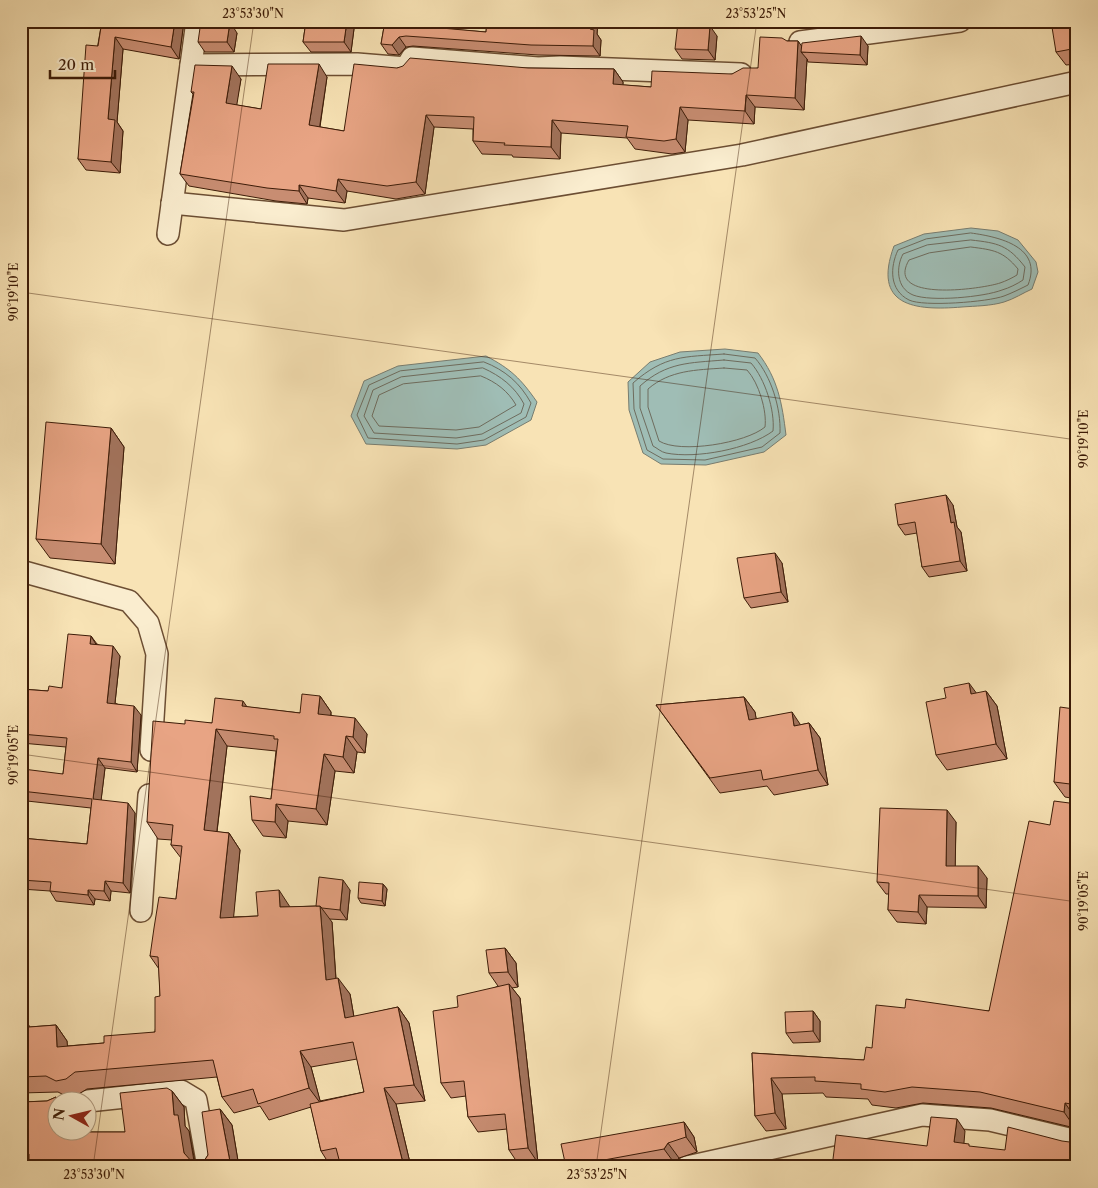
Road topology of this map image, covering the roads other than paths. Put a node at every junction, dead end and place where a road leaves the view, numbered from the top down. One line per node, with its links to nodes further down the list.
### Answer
1 (197, 21): 4 (street)
2 (960, 21): 3 (street)
3 (800, 42)
4 (191, 65): 5 (street); 7 (street)
5 (742, 74)
6 (1077, 82): 7 (street)
7 (172, 204): 8 (street)
8 (168, 234)
9 (21, 571): 10 (street)
10 (142, 911)
11 (98, 1100): 13 (street)
12 (1077, 1141): 14 (street)
13 (208, 1167)
14 (687, 1167)

